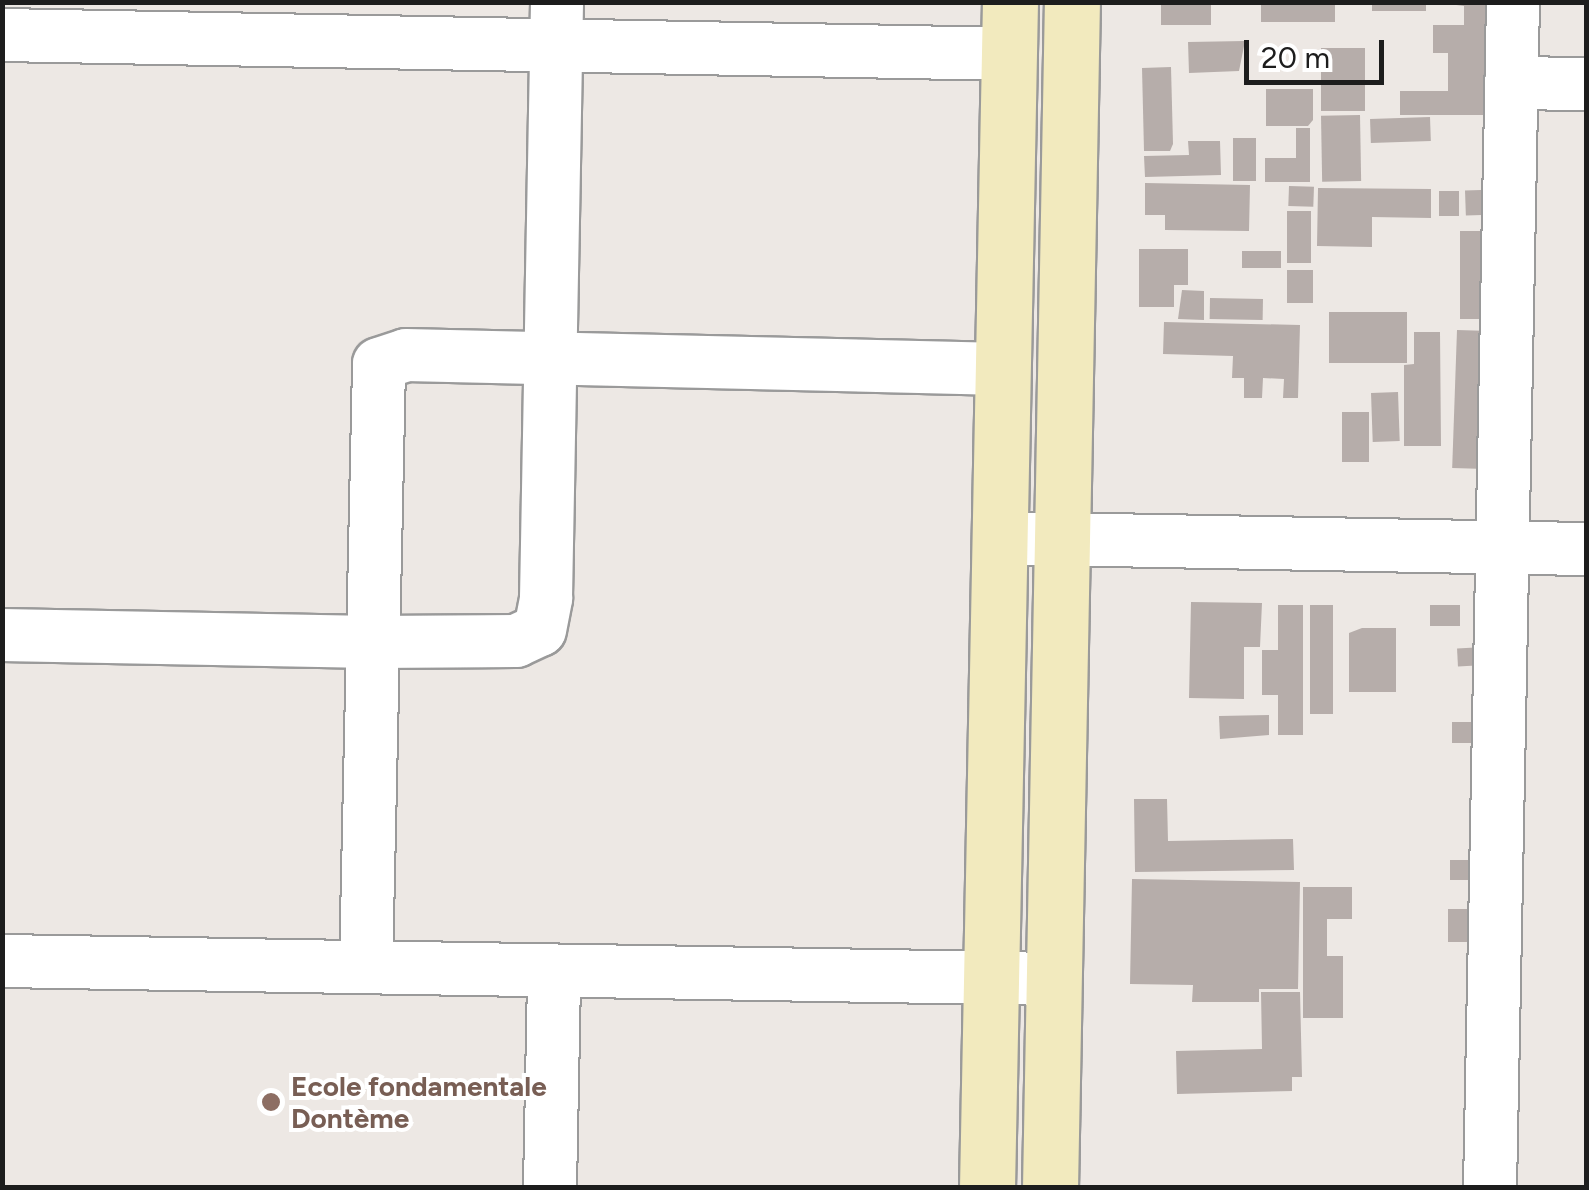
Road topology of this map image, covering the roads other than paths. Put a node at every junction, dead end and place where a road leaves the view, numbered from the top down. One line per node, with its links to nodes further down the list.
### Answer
1 (1072, 2): 11 (street)
2 (1512, 2): 6 (street)
3 (557, 24): 4 (street); 5 (street); 8 (street)
4 (1009, 28): 9 (street)
5 (2, 35)
6 (1511, 83): 7 (street); 12 (street)
7 (1586, 84)
8 (551, 361): 9 (street); 15 (street); 15 (street)
9 (1002, 369): 10 (street)
10 (1000, 538): 11 (street); 19 (street)
11 (1062, 538): 12 (street); 20 (street)
12 (1502, 547): 13 (street); 24 (street)
13 (1586, 548)
14 (2, 635): 15 (street)
15 (372, 642): 17 (street)
16 (2, 961): 17 (street)
17 (366, 967): 18 (street)
18 (554, 971): 19 (street); 21 (street)
19 (991, 978): 20 (street); 22 (street)
20 (1054, 978): 23 (street)
21 (550, 1188)
22 (987, 1188)
23 (1050, 1188)
24 (1490, 1188)

